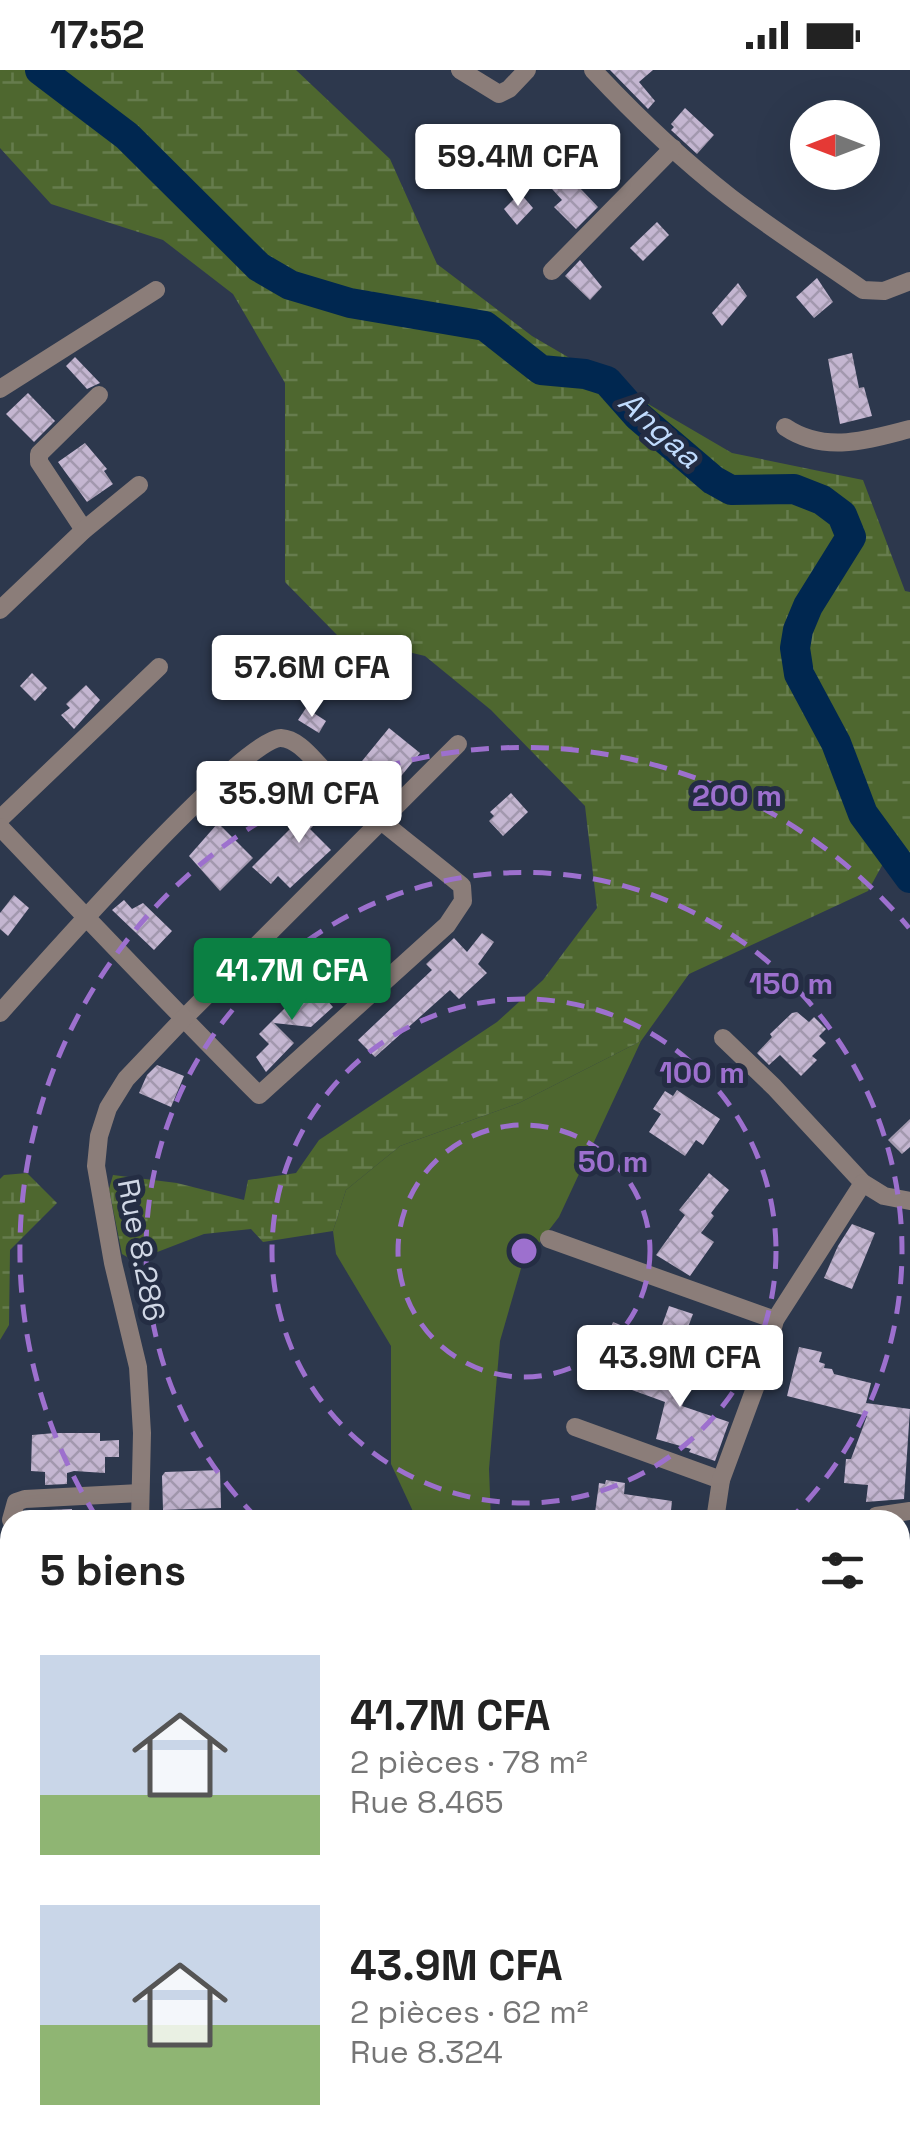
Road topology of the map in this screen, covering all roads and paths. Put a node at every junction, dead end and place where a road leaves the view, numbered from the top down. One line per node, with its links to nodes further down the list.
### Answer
1 (460, 70): 2 (street)
2 (527, 70)
3 (594, 70): 4 (street)
4 (673, 148): 5 (street); 6 (street)
5 (552, 271)
6 (910, 281)
7 (156, 290): 8 (street)
8 (0, 388)
9 (99, 395): 13 (street)
10 (786, 427): 11 (street)
11 (910, 429)
12 (139, 485): 13 (street)
13 (84, 530): 14 (street)
14 (0, 610)
15 (160, 667): 17 (street)
16 (458, 744): 18 (street, Rue 8.286)
17 (0, 818)
18 (384, 820): 20 (street); 22 (street, Rue 8.286); 22 (street)
19 (0, 828): 20 (street)
20 (86, 916): 21 (street); 22 (street)
21 (0, 1013)
22 (183, 1019): 30 (street, Rue 8.286)
23 (723, 1038): 24 (street)
24 (862, 1184): 25 (street); 27 (street)
25 (910, 1201)
26 (550, 1240): 27 (street)
27 (775, 1320): 29 (street)
28 (575, 1427): 29 (street)
29 (720, 1480): 33 (street)
30 (140, 1493): 31 (street); 32 (street, Rue 8.286)
31 (14, 1510)
32 (140, 1510)
33 (716, 1510)

